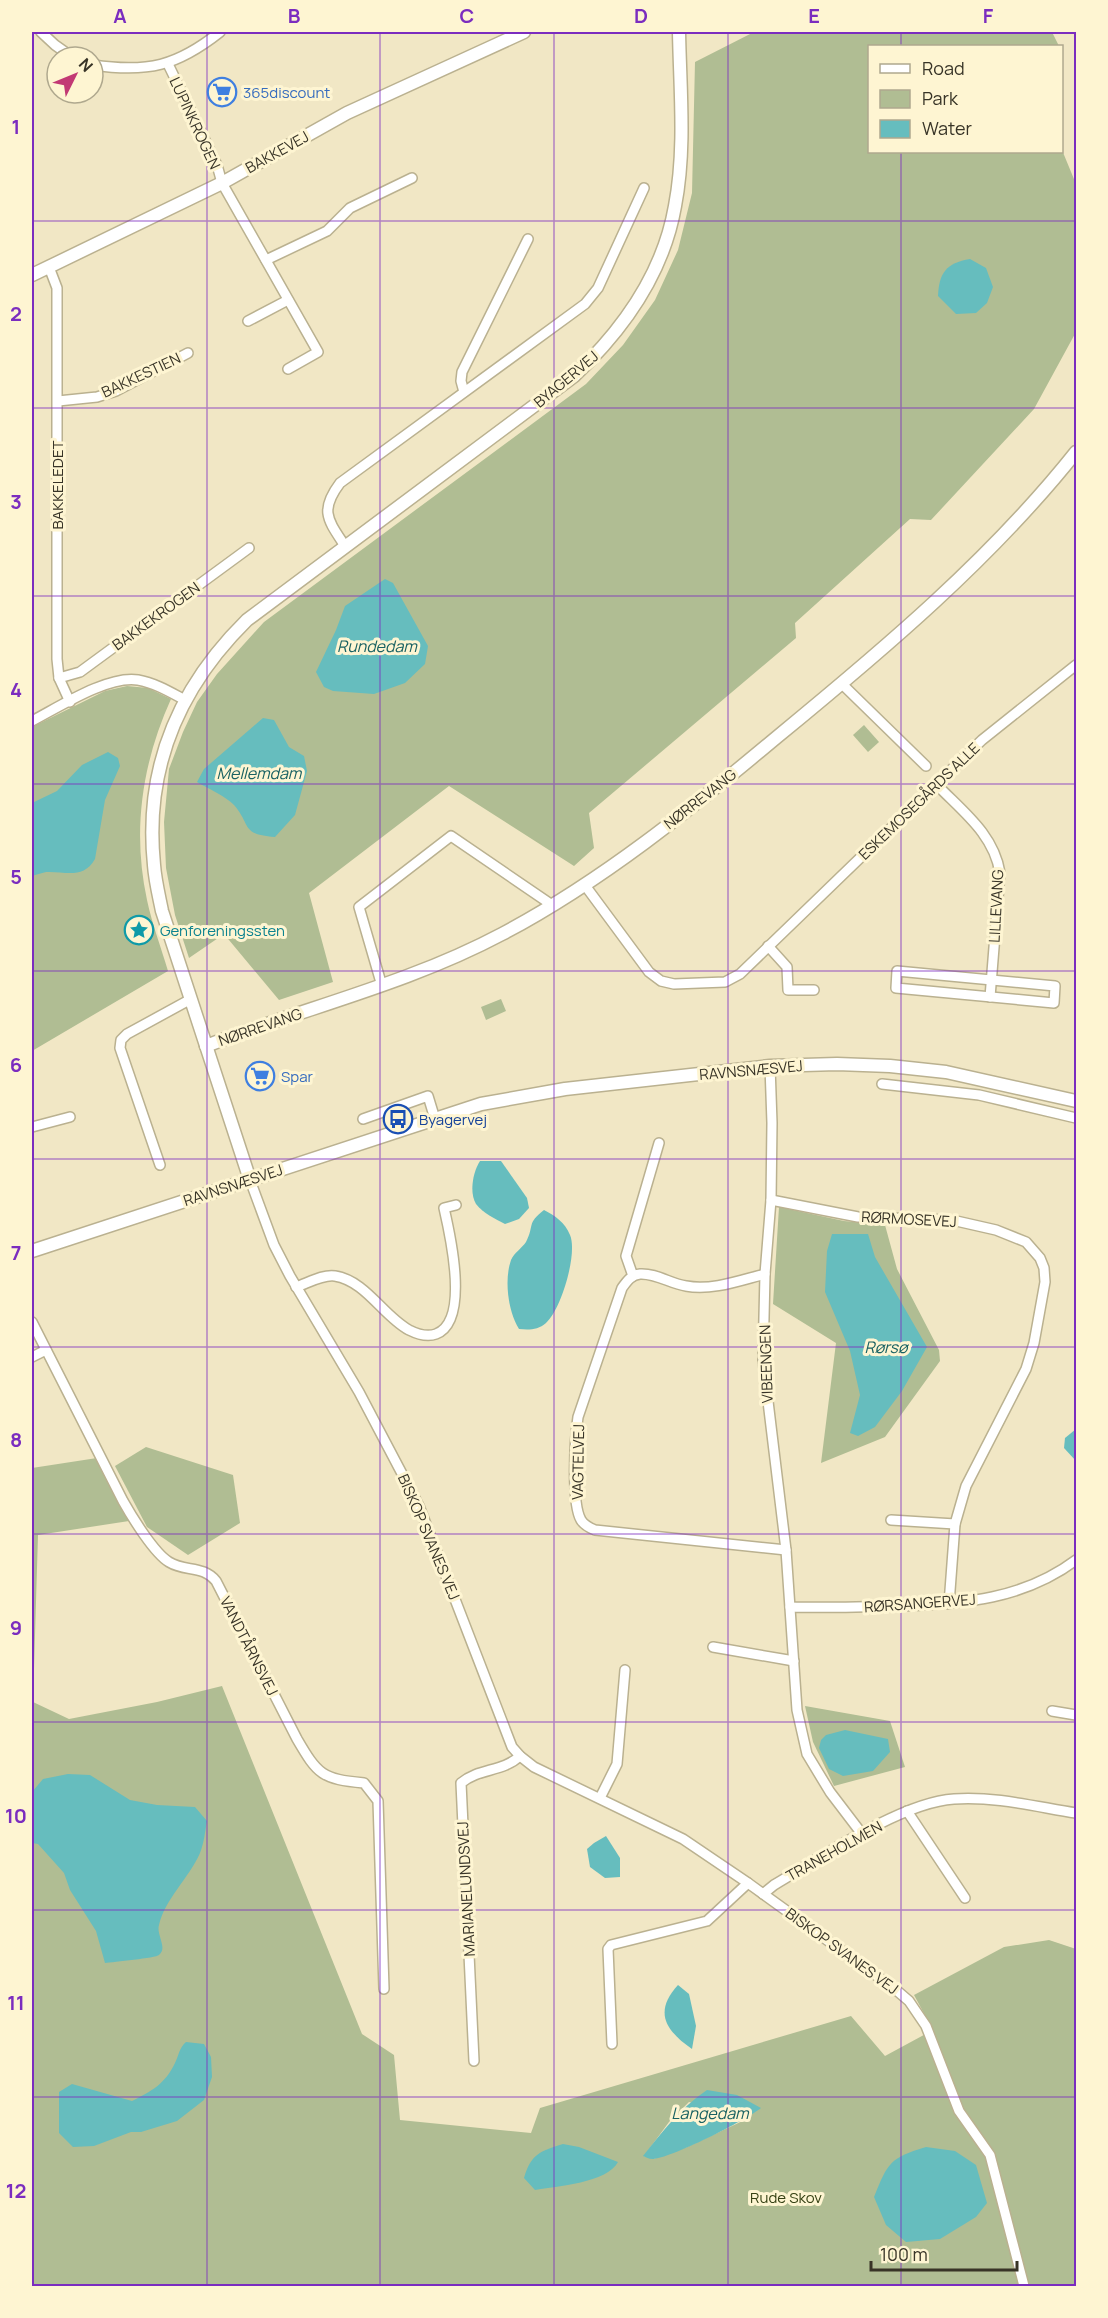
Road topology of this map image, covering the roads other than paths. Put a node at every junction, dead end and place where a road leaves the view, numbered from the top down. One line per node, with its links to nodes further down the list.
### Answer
1 (41, 32): 5 (street)
2 (220, 32): 6 (street)
3 (524, 32): 9 (street, BAKKEVEJ)
4 (679, 32): 22 (street, BYAGERVEJ)
5 (55, 45)
6 (168, 64): 7 (street); 9 (street, LUPINKROGEN)
7 (105, 66)
8 (412, 178): 12 (street)
9 (222, 183): 12 (street, LUPINKROGEN); 13 (street, BAKKEVEJ)
10 (644, 188): 19 (street)
11 (528, 239): 19 (street)
12 (266, 260): 15 (street, LUPINKROGEN)
13 (49, 267): 14 (street, BAKKEVEJ); 20 (street, BAKKELEDET)
14 (32, 275)
15 (288, 300): 16 (street); 18 (street, LUPINKROGEN)
16 (248, 321)
17 (188, 353): 20 (street, BAKKESTIEN)
18 (288, 369)
19 (464, 392): 22 (street)
20 (58, 401): 25 (street, BAKKELEDET)
21 (1077, 452): 26 (street, NØRREVANG)
22 (345, 546): 27 (street, BYAGERVEJ)
23 (249, 548): 25 (street, BAKKEKROGEN)
24 (1077, 665): 31 (street, ESKEMOSEGÅRDS ALLE)
25 (59, 678): 28 (street, BAKKELEDET)
26 (842, 684): 30 (street); 32 (street, NØRREVANG)
27 (185, 700): 28 (street); 39 (street, BYAGERVEJ)
28 (70, 702): 29 (street)
29 (32, 721)
30 (926, 766)
31 (936, 784): 34 (street, ESKEMOSEGÅRDS ALLE); 35 (street, LILLEVANG)
32 (584, 884): 33 (street, NØRREVANG); 34 (street, ESKEMOSEGÅRDS ALLE)
33 (552, 905): 36 (street, NØRREVANG); 36 (street)
34 (768, 946): 37 (street)
35 (991, 980): 38 (street, LILLEVANG); 38 (street); 38 (street)
36 (382, 986): 40 (street, NØRREVANG)
37 (813, 990)
38 (990, 997)
39 (191, 999): 40 (street, BYAGERVEJ); 51 (street)
40 (206, 1046): 52 (street, BYAGERVEJ)
41 (770, 1066): 43 (street, RAVNSNÆSVEJ); 48 (street, RAVNSNÆSVEJ); 53 (street, VIBEENGEN)
42 (882, 1084): 44 (street)
43 (1073, 1100): 44 (street, RAVNSNÆSVEJ)
44 (1065, 1116): 46 (street)
45 (70, 1117): 49 (street)
46 (1077, 1118)
47 (363, 1119): 48 (street)
48 (435, 1119): 52 (street, RAVNSNÆSVEJ)
49 (32, 1127)
50 (659, 1143): 57 (street)
51 (160, 1166)
52 (250, 1180): 55 (street, RAVNSNÆSVEJ); 58 (street, BISKOP SVANES VEJ)
53 (771, 1200): 56 (street, VIBEENGEN); 63 (street, RØRMOSEVEJ)
54 (456, 1204): 58 (street)
55 (32, 1251)
56 (765, 1274): 57 (street); 64 (street, VIBEENGEN)
57 (633, 1276): 64 (street, VAGTELVEJ)
58 (296, 1287): 73 (street, BISKOP SVANES VEJ)
59 (32, 1322): 60 (street, VANDTÅRNSVEJ)
60 (46, 1350): 61 (street); 81 (street, VANDTÅRNSVEJ)
61 (32, 1357)
62 (891, 1520): 63 (street)
63 (955, 1524): 66 (street, RØRMOSEVEJ)
64 (786, 1550): 67 (street, VIBEENGEN)
65 (1077, 1560): 66 (street, RØRSANGERVEJ)
66 (949, 1604): 67 (street, RØRSANGERVEJ)
67 (790, 1607): 69 (street, VIBEENGEN)
68 (713, 1647): 69 (street)
69 (794, 1661): 77 (street, VIBEENGEN)
70 (625, 1670): 74 (street)
71 (1052, 1711): 72 (street)
72 (1077, 1715)
73 (520, 1756): 74 (street, BISKOP SVANES VEJ); 83 (street, MARIANELUNDSVEJ)
74 (600, 1798): 78 (street, BISKOP SVANES VEJ)
75 (907, 1811): 76 (street, TRANEHOLMEN); 77 (street, TRANEHOLMEN); 80 (street)
76 (1077, 1813)
77 (862, 1834): 79 (street, TRANEHOLMEN)
78 (748, 1883): 79 (street, BISKOP SVANES VEJ); 82 (street)
79 (763, 1894): 84 (street, BISKOP SVANES VEJ)
80 (965, 1898)
81 (384, 1989)
82 (612, 2043)
83 (474, 2061)
84 (1024, 2286)

